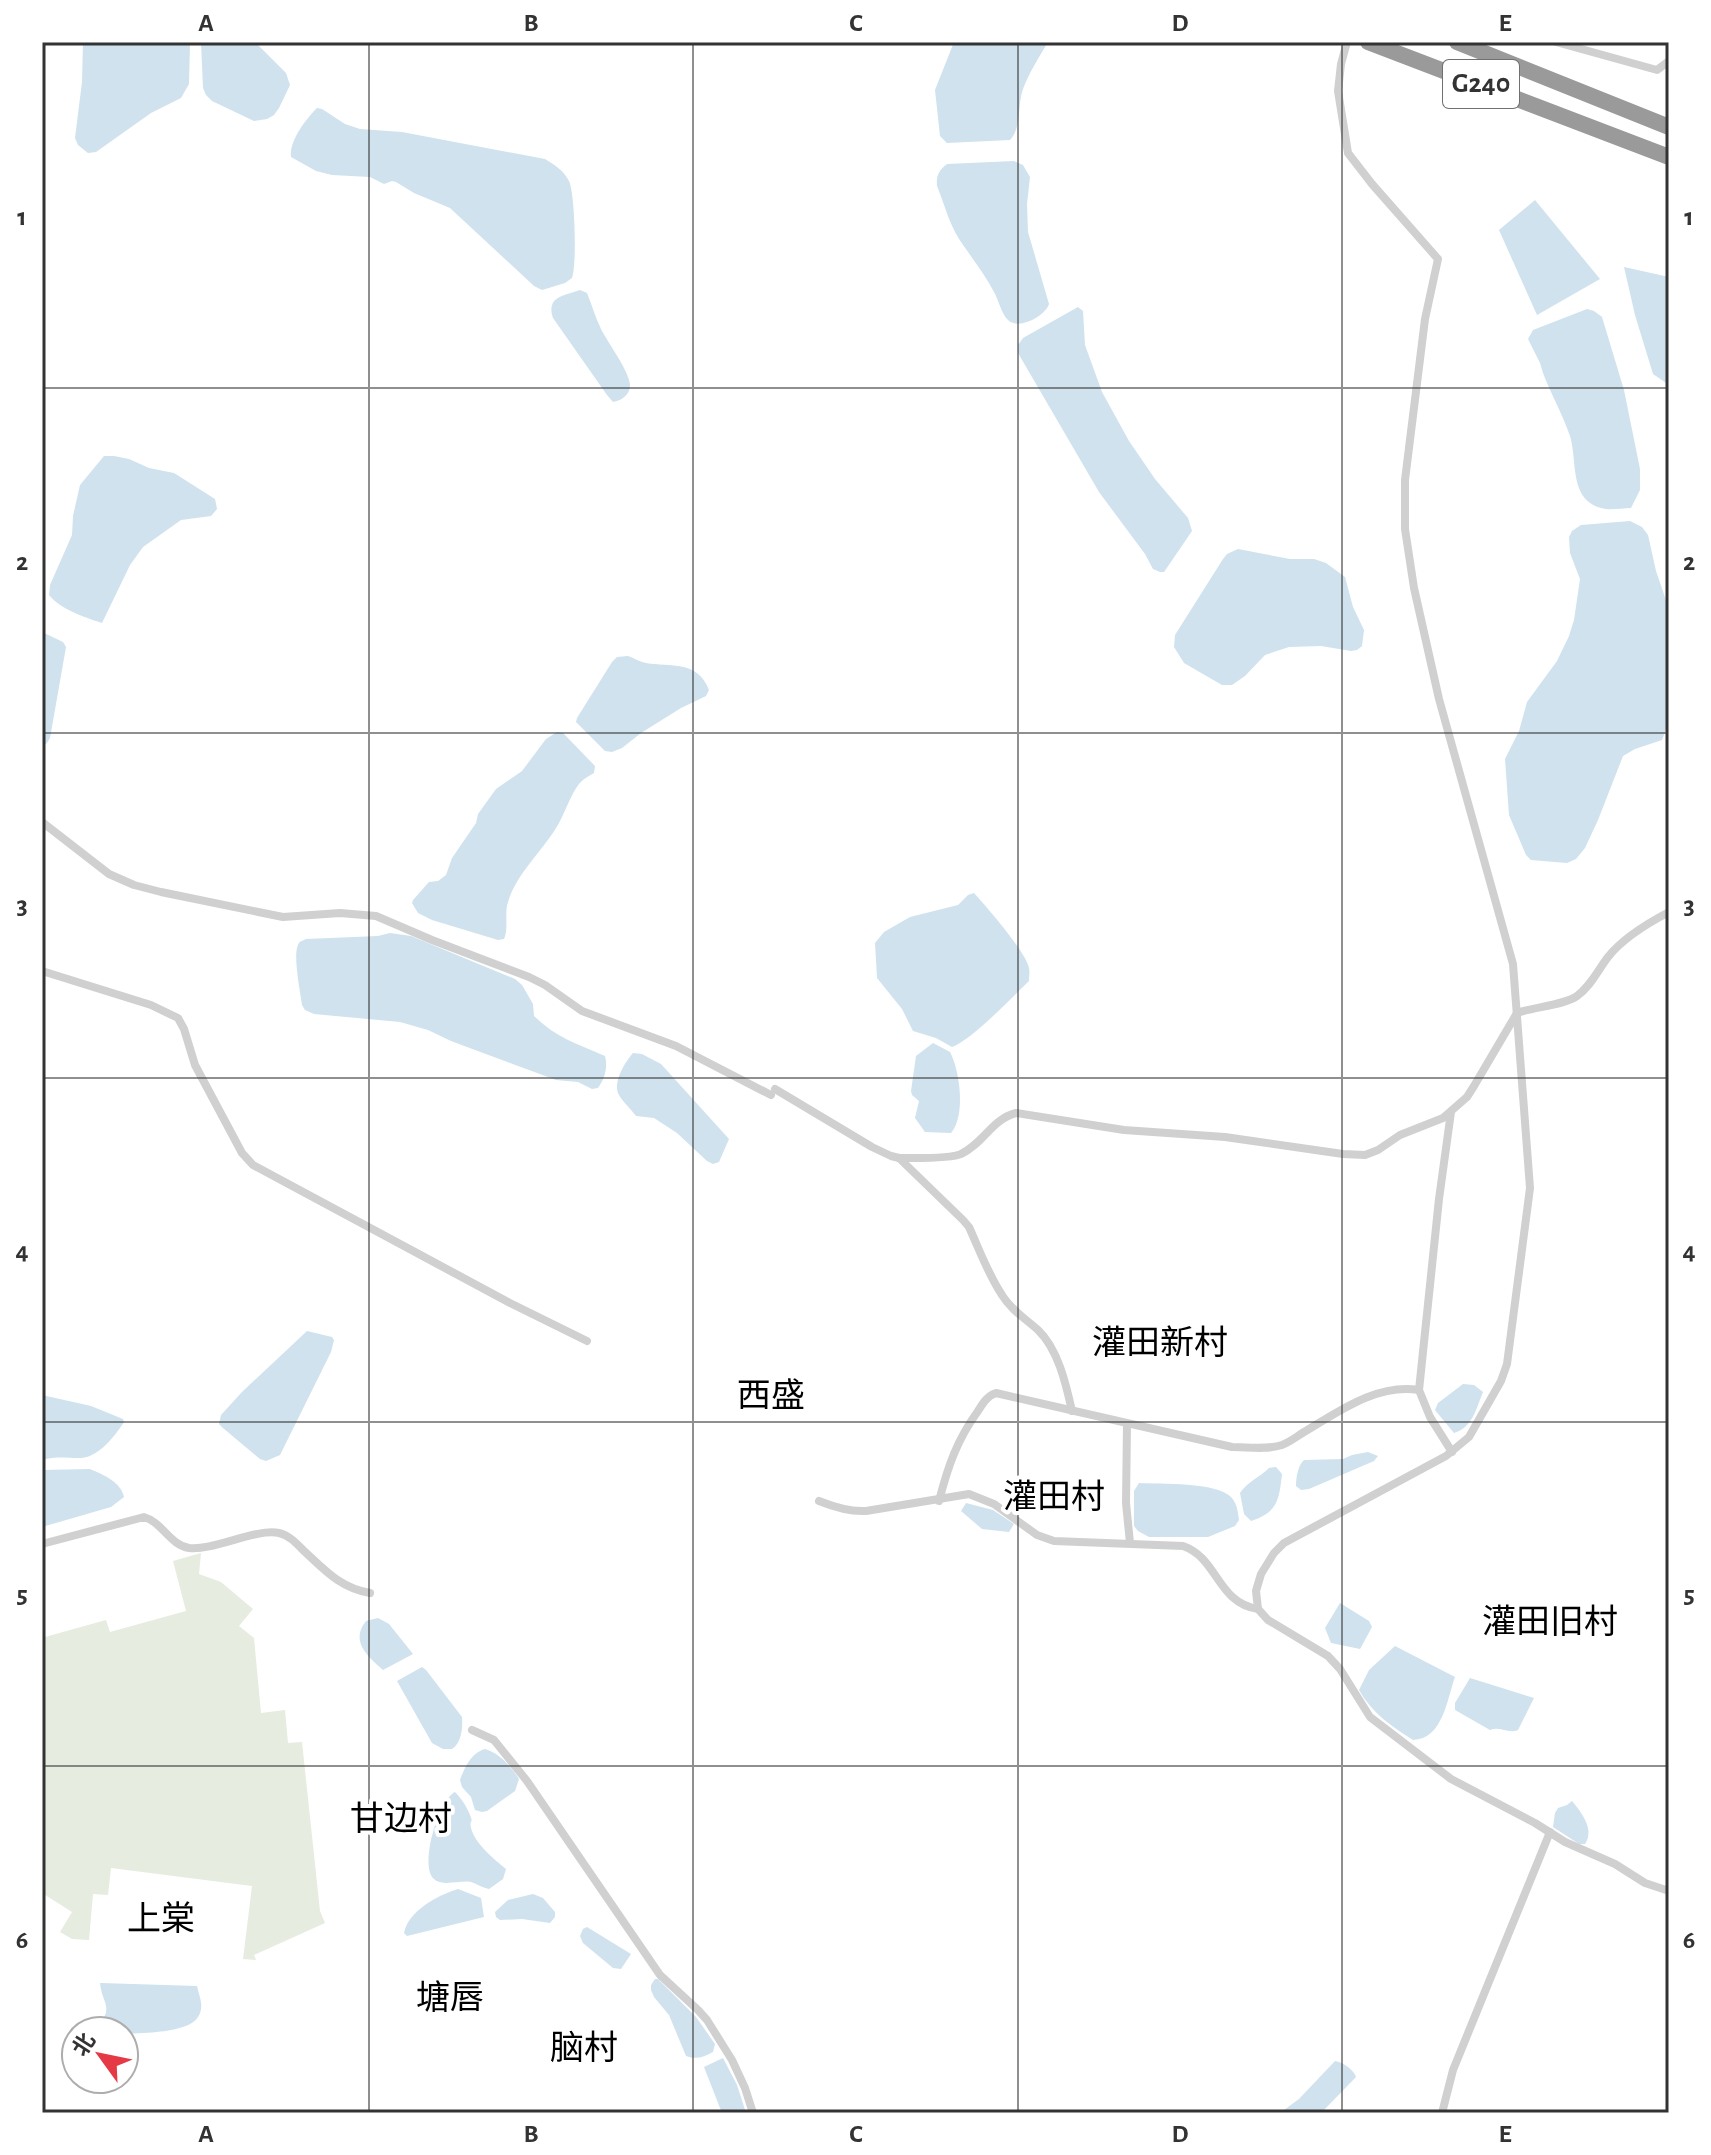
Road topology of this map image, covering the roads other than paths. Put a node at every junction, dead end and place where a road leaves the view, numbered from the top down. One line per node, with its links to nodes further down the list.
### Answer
1 (1347, 42): 13 (street)
2 (1457, 42): 6 (highway, G240)
3 (1556, 42): 5 (street)
4 (1372, 44): 7 (highway, G240)
5 (1669, 61)
6 (1595, 96): 7 (highway); 8 (highway, G240)
7 (1585, 123): 9 (highway, G240)
8 (1669, 127)
9 (1669, 157)
10 (42, 822): 15 (street)
11 (1669, 912): 13 (street)
12 (42, 971): 16 (street)
13 (1517, 1013): 14 (street); 20 (street)
14 (1451, 1112): 15 (street); 17 (street)
15 (899, 1158): 18 (street)
16 (587, 1341)
17 (1419, 1390): 19 (street); 20 (street)
18 (1072, 1411): 19 (street); 22 (street)
19 (1127, 1424): 23 (street)
20 (1452, 1452): 26 (street)
21 (819, 1501): 22 (street)
22 (939, 1501): 23 (street)
23 (1130, 1543): 26 (street)
24 (42, 1544): 25 (street)
25 (370, 1593)
26 (1258, 1609): 28 (street)
27 (472, 1730): 30 (street)
28 (1550, 1832): 29 (street); 31 (street)
29 (1669, 1891)
30 (753, 2113)
31 (1442, 2113)

